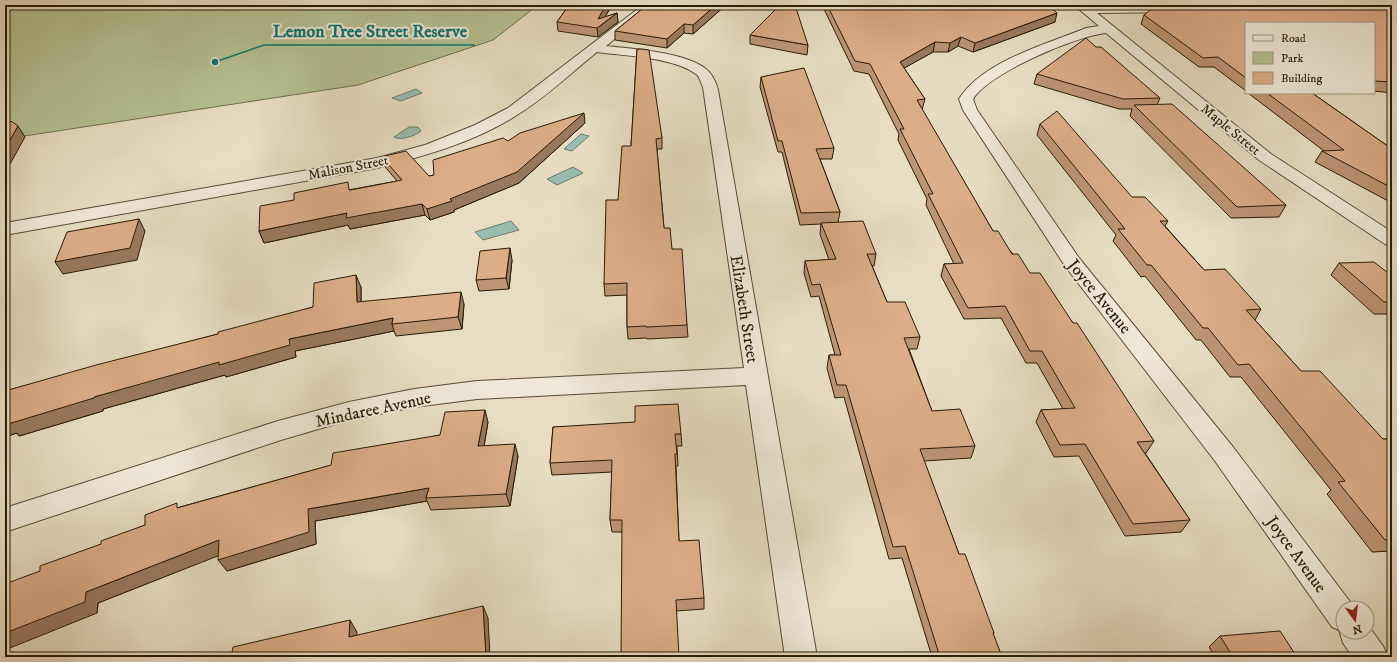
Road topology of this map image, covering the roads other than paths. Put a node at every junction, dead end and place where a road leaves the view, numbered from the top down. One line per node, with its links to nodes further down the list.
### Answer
1 (650, 5): 5 (street, Malison Street)
2 (1084, 8): 3 (street); 4 (street, Maple Street)
3 (1195, 8)
4 (1109, 29): 7 (street, Maple Street); 10 (street, Joyce Avenue)
5 (594, 48): 6 (street, Malison Street); 8 (street, Elizabeth Street)
6 (5, 229)
7 (1392, 240)
8 (755, 376): 9 (street, Mindaree Avenue); 12 (street, Elizabeth Street)
9 (5, 520)
10 (1335, 606)
11 (1360, 640): 13 (street)
12 (801, 657)
13 (1372, 657)

